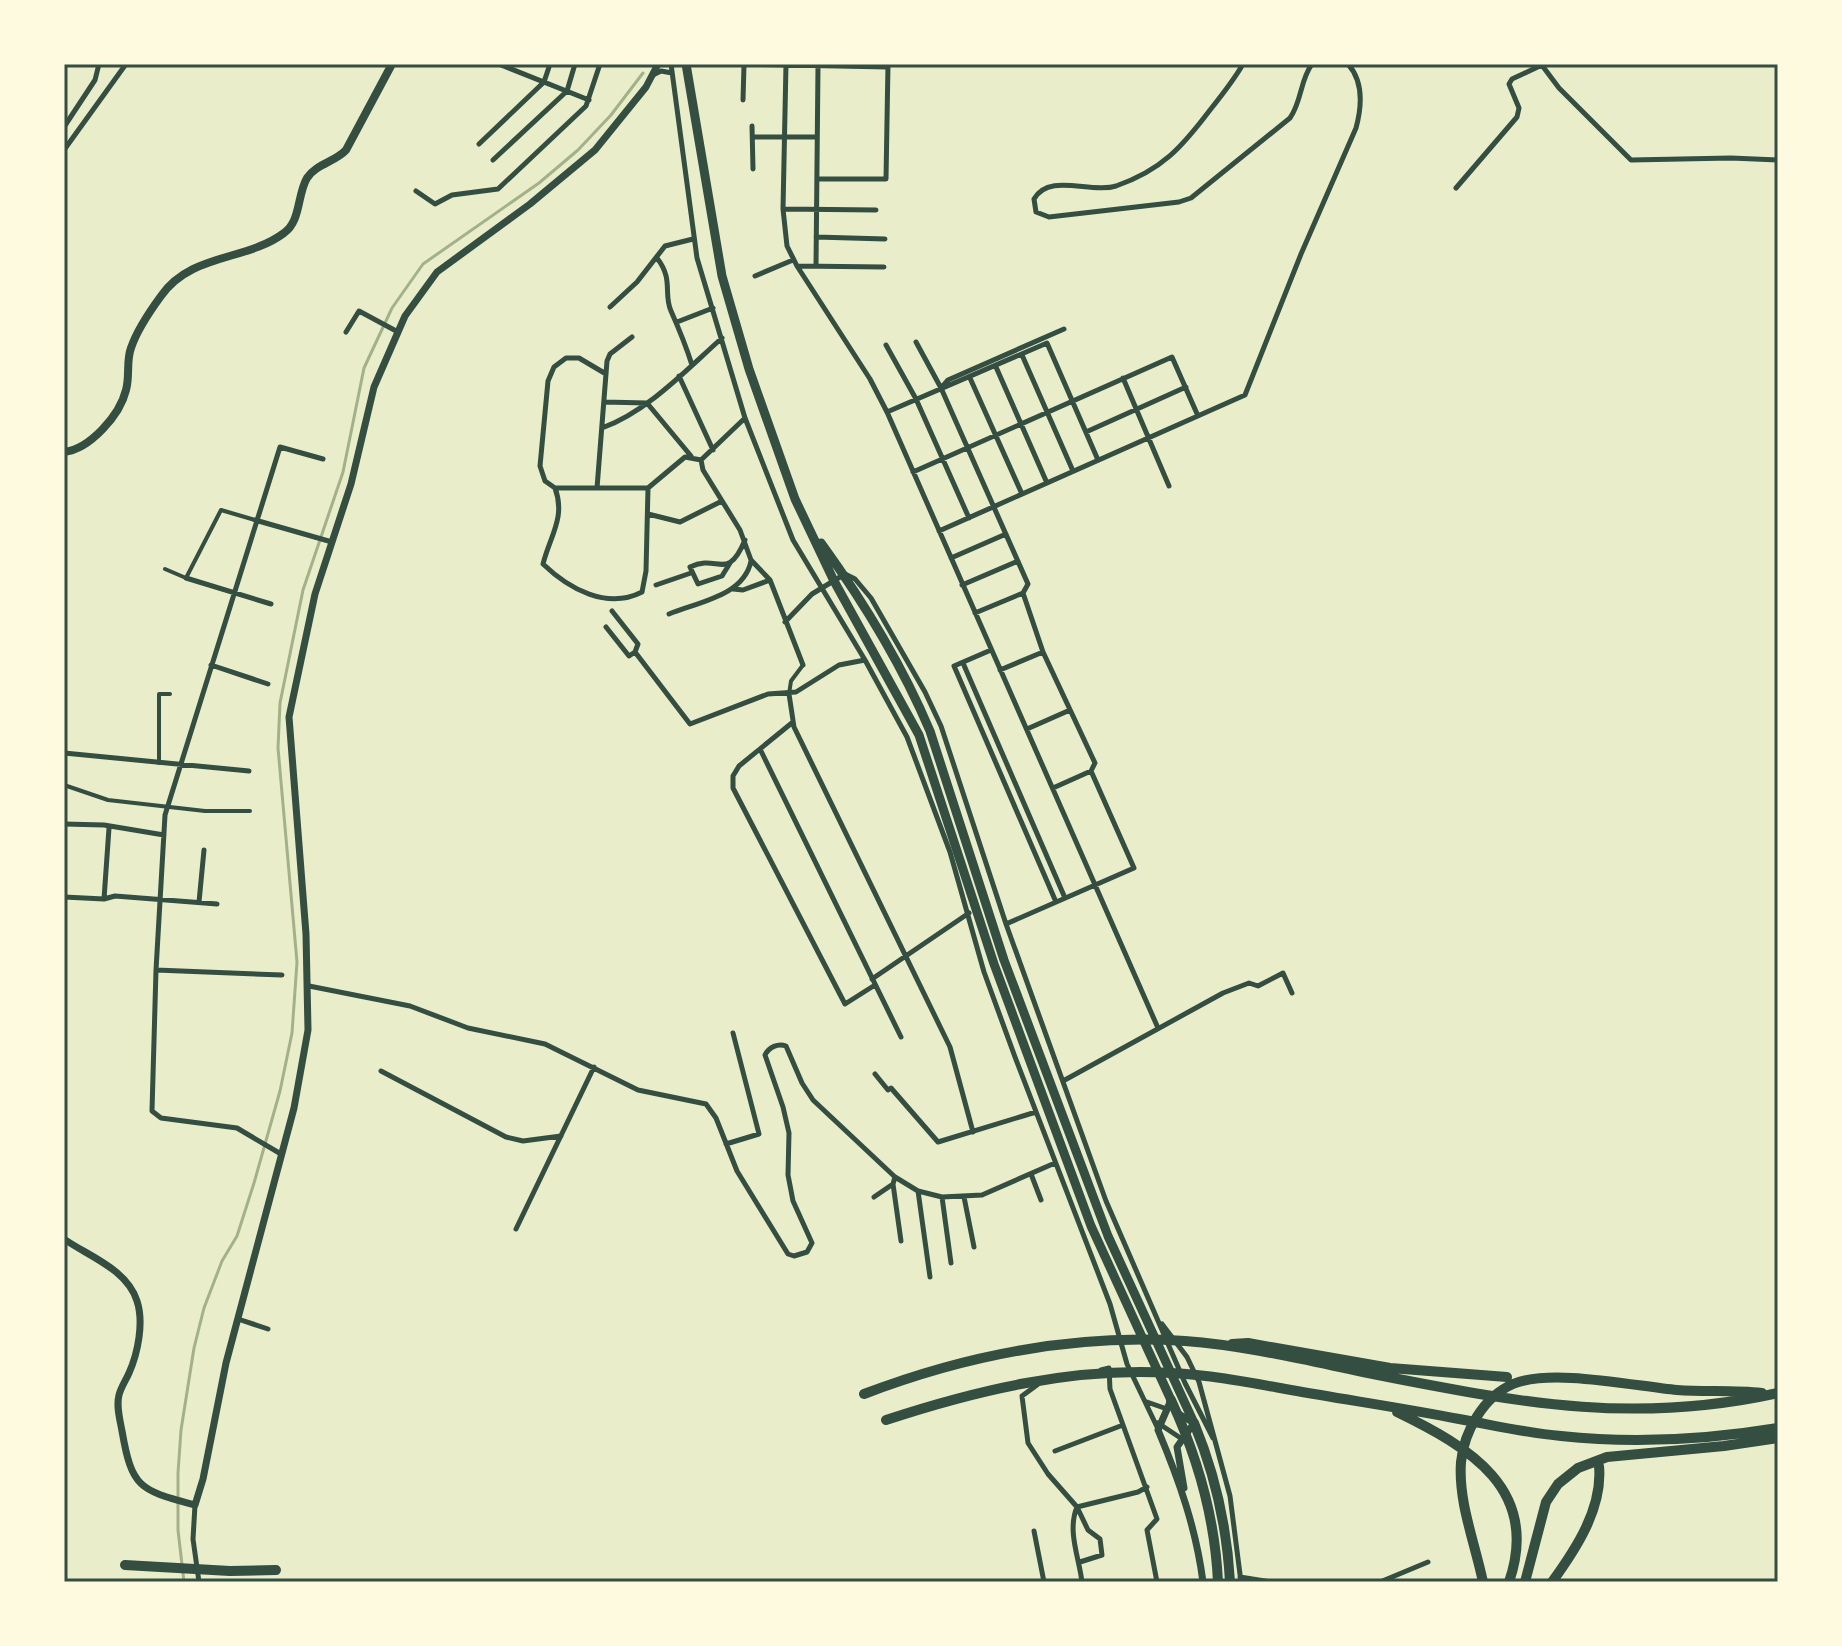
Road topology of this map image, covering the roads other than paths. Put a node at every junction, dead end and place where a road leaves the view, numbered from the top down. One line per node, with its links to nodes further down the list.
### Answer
1 (99, 64): 26 (street)
2 (126, 64): 31 (street)
3 (392, 64): 84 (main road)
4 (550, 64): 21 (street)
5 (575, 64): 22 (street)
6 (600, 64): 23 (street)
7 (658, 64): 20 (street)
8 (671, 64): 19 (street)
9 (686, 64): 103 (main road)
10 (744, 64): 11 (street); 24 (street)
11 (786, 64): 17 (street); 28 (street)
12 (1243, 64): 13 (street)
13 (1312, 64)
14 (1348, 64): 75 (street)
15 (1541, 64): 33 (street); 36 (street)
16 (501, 65): 21 (street)
17 (818, 66): 18 (street); 29 (street)
18 (888, 66): 35 (street)
19 (672, 73): 20 (street); 42 (street)
20 (652, 75): 53 (street)
21 (544, 82): 22 (street); 30 (street)
22 (567, 91): 23 (street); 32 (street)
23 (589, 100): 37 (street)
24 (743, 100)
25 (752, 126): 27 (street)
26 (64, 127)
27 (753, 137): 28 (street); 34 (street)
28 (785, 137): 29 (street); 38 (street)
29 (817, 137): 35 (street)
30 (479, 144)
31 (64, 150)
32 (493, 160)
33 (1778, 160)
34 (753, 169)
35 (817, 179): 39 (street)
36 (1456, 188)
37 (416, 191)
38 (783, 209): 39 (street); 45 (street)
39 (816, 209): 40 (street); 41 (street)
40 (876, 210)
41 (816, 237): 43 (street); 46 (street)
42 (693, 239): 44 (street); 50 (street)
43 (885, 239)
44 (657, 258): 49 (street); 51 (street)
45 (795, 263): 46 (street); 48 (street); 73 (street)
46 (816, 266): 47 (street)
47 (884, 267)
48 (755, 276)
49 (610, 307)
50 (713, 308): 51 (street); 56 (street)
51 (677, 322): 60 (street)
52 (1064, 329): 67 (street)
53 (394, 330): 54 (street); 107 (street)
54 (346, 332)
55 (632, 337): 62 (street)
56 (722, 338): 60 (street); 76 (street)
57 (916, 342): 67 (street)
58 (886, 345): 68 (street)
59 (1022, 355): 61 (street); 69 (street); 74 (street)
60 (692, 365): 63 (street)
61 (996, 367): 64 (street); 77 (street)
62 (606, 374): 70 (street); 94 (street)
63 (679, 376): 71 (street); 83 (street)
64 (970, 378): 67 (street); 80 (street)
65 (1123, 378): 66 (street); 69 (street); 72 (street)
66 (1186, 387): 72 (street); 75 (street)
67 (941, 388): 68 (street); 82 (street)
68 (916, 399): 73 (street); 87 (street)
69 (1072, 401): 74 (street); 79 (street)
70 (604, 402): 71 (street); 78 (street)
71 (647, 403): 78 (street); 85 (street)
72 (1136, 410): 79 (street); 81 (street)
73 (887, 412): 91 (street)
74 (1047, 412): 77 (street); 90 (street)
75 (1198, 416): 81 (street)
76 (745, 418): 83 (street); 120 (street)
77 (1021, 424): 80 (street); 92 (street)
78 (602, 428): 95 (street)
79 (1086, 432): 89 (street)
80 (995, 435): 82 (street); 97 (street)
81 (1148, 438): 89 (street); 93 (street)
82 (968, 448): 87 (street); 99 (street)
83 (713, 450): 88 (street)
84 (64, 452)
85 (691, 456): 88 (street); 96 (street)
86 (323, 459): 102 (street)
87 (942, 459): 91 (street); 101 (street)
88 (701, 460): 98 (street)
89 (1098, 460): 90 (street)
90 (1073, 471): 92 (street)
91 (913, 472): 104 (street)
92 (1047, 483): 97 (street)
93 (1169, 486)
94 (555, 488): 95 (street); 100 (street)
95 (597, 488): 96 (street)
96 (648, 488): 100 (street)
97 (1022, 494): 99 (street)
98 (722, 501): 100 (street); 106 (street)
99 (994, 507): 101 (street); 105 (street)
100 (648, 514)
101 (969, 518): 104 (street)
102 (255, 520): 107 (street); 115 (street); 122 (street)
103 (807, 524): 113 (main road); 117 (main road)
104 (939, 531): 108 (street)
105 (1006, 534): 108 (street); 110 (street)
106 (745, 540): 109 (street); 111 (street)
107 (329, 541): 172 (street)
108 (951, 558): 119 (street)
109 (751, 560): 116 (street); 121 (street)
110 (1018, 561): 119 (street); 123 (street)
111 (730, 563): 114 (street); 114 (street)
112 (165, 569): 115 (street)
113 (845, 574): 117 (street); 167 (street); 213 (main road)
114 (692, 576): 118 (street)
115 (186, 578): 122 (street)
116 (770, 580): 121 (street); 128 (street)
117 (834, 581): 120 (street); 209 (main road)
118 (656, 585)
119 (962, 585): 126 (street)
120 (821, 588): 128 (street); 133 (street)
121 (733, 589): 127 (street)
122 (233, 591): 124 (street); 135 (street)
123 (1023, 593): 126 (street); 132 (street)
124 (271, 604)
125 (612, 611): 131 (street)
126 (975, 613): 130 (street)
127 (669, 614)
128 (785, 622): 136 (street)
129 (606, 627): 131 (street)
130 (991, 650): 134 (street); 137 (street)
131 (635, 652): 140 (street)
132 (1043, 652): 137 (street); 141 (street)
133 (865, 660): 140 (street); 166 (street)
134 (963, 663): 160 (street); 164 (street)
135 (211, 665): 138 (street); 147 (street)
136 (803, 665): 140 (street)
137 (1000, 670): 143 (street)
138 (268, 684)
139 (170, 694): 146 (street)
140 (789, 694): 142 (street)
141 (1070, 710): 143 (street); 149 (street)
142 (793, 724): 144 (street); 168 (street)
143 (1027, 729): 151 (street)
144 (760, 749): 171 (street); 171 (street)
145 (64, 753): 146 (street)
146 (159, 763): 147 (street)
147 (179, 765): 148 (street); 152 (street)
148 (249, 771)
149 (1091, 771): 151 (street); 158 (street)
150 (64, 785): 152 (street)
151 (1053, 788): 158 (street)
152 (168, 805): 153 (street); 156 (street)
153 (250, 811)
154 (64, 824): 155 (street)
155 (109, 828): 156 (street); 161 (street)
156 (164, 835): 162 (street)
157 (204, 850): 163 (street)
158 (1096, 885): 160 (street); 174 (street)
159 (64, 897): 161 (street)
160 (1065, 898): 164 (street)
161 (104, 899): 162 (street)
162 (161, 900): 163 (street); 169 (street)
163 (199, 902): 165 (street)
164 (1056, 902): 167 (street)
165 (217, 904)
166 (969, 913): 168 (street); 181 (street)
167 (1006, 924): 180 (street)
168 (904, 957): 171 (street); 182 (street)
169 (156, 970): 170 (street); 185 (street)
170 (282, 975)
171 (874, 982): 176 (street)
172 (309, 986): 177 (street); 185 (street)
173 (1292, 993): 174 (street)
174 (1158, 1028): 180 (street)
175 (733, 1033): 184 (street)
176 (901, 1037)
177 (594, 1067): 183 (street); 184 (street)
178 (381, 1071): 183 (street)
179 (875, 1074): 182 (street)
180 (1063, 1081): 200 (street)
181 (1036, 1112): 182 (street); 186 (street)
182 (973, 1132)
183 (561, 1136): 194 (street)
184 (726, 1144): 188 (street)
185 (281, 1154): 201 (street)
186 (1055, 1163): 187 (street); 207 (street)
187 (1031, 1174): 192 (street); 193 (street)
188 (894, 1180): 189 (street); 190 (street); 196 (street)
189 (918, 1191): 191 (street); 199 (street)
190 (874, 1197)
191 (942, 1197): 192 (street); 198 (street)
192 (964, 1197): 197 (street)
193 (1041, 1200)
194 (516, 1229)
195 (64, 1239): 224 (street)
196 (901, 1241)
197 (974, 1247)
198 (951, 1263)
199 (930, 1277)
200 (1156, 1314): 210 (street); 211 (street)
201 (238, 1319): 202 (street); 224 (street)
202 (268, 1329)
203 (1389, 1373): 204 (highway); 205 (highway); 206 (highway)
204 (1508, 1381): 206 (highway); 240 (highway)
205 (864, 1394)
206 (1776, 1394)
207 (1147, 1402): 209 (street); 214 (street)
208 (1384, 1406): 212 (highway); 216 (highway); 241 (highway)
209 (1172, 1407): 213 (street); 214 (street); 219 (highway)
210 (1205, 1407): 211 (street); 217 (street)
211 (1201, 1413): 213 (street); 217 (street)
212 (886, 1420)
213 (1194, 1423): 219 (street); 231 (highway)
214 (1157, 1424): 219 (street); 223 (street)
215 (1123, 1425): 220 (street); 222 (street); 225 (street)
216 (1778, 1428)
217 (1213, 1438): 231 (street)
218 (1778, 1438): 242 (highway)
219 (1186, 1439): 223 (street); 237 (highway)
220 (1055, 1451)
221 (1599, 1466): 243 (highway)
222 (1147, 1487): 225 (street); 235 (street)
223 (1186, 1500): 236 (street)
224 (195, 1505): 232 (street)
225 (1077, 1507): 227 (street); 227 (street)
226 (1034, 1531): 233 (street)
227 (1080, 1562): 234 (street)
228 (1428, 1562): 239 (street)
229 (125, 1565): 230 (highway)
230 (276, 1570)
231 (1237, 1580): 238 (street)
232 (199, 1582)
233 (1044, 1582)
234 (1082, 1582)
235 (1157, 1582)
236 (1203, 1582)
237 (1218, 1582)
238 (1271, 1582)
239 (1380, 1582)
240 (1483, 1582)
241 (1509, 1582)
242 (1525, 1582)
243 (1552, 1582)

